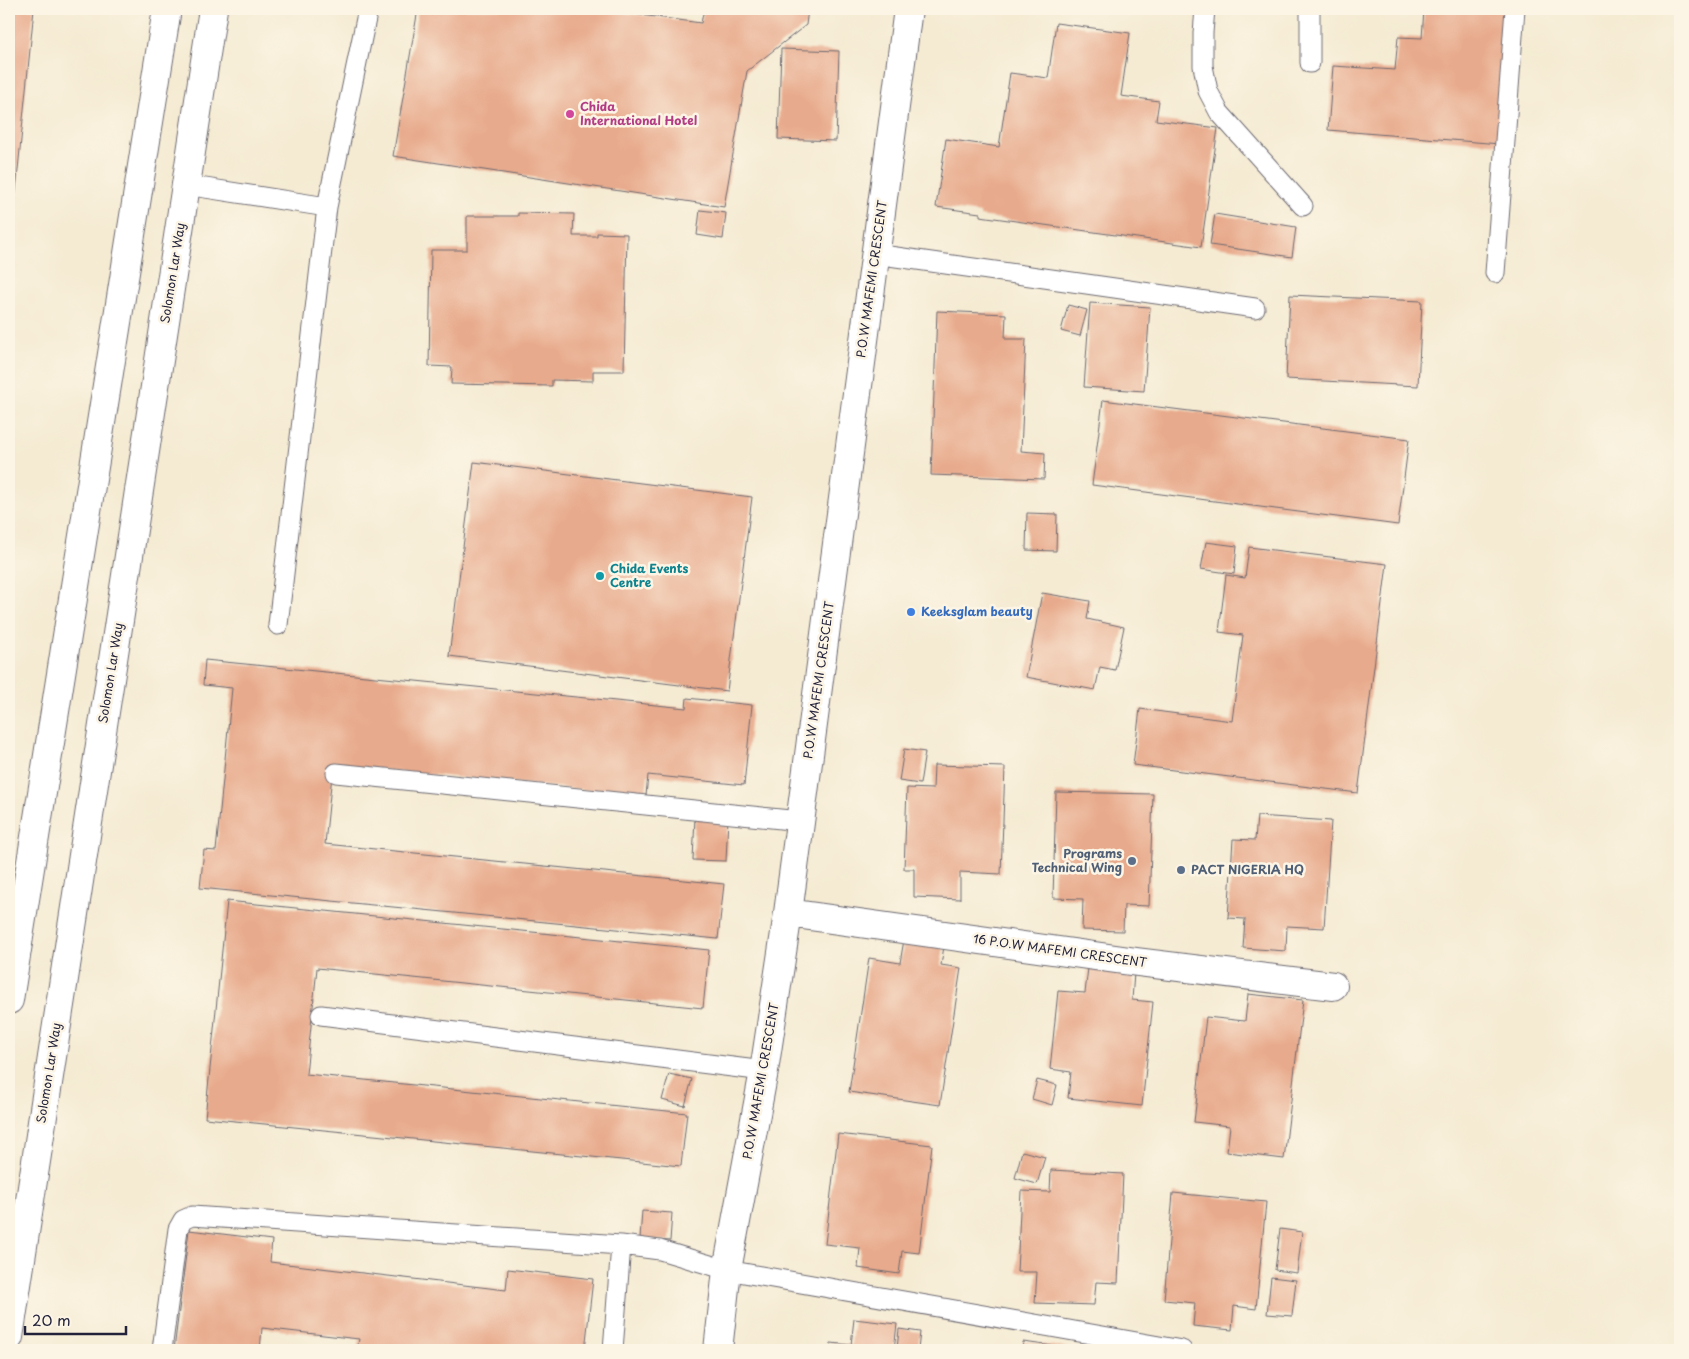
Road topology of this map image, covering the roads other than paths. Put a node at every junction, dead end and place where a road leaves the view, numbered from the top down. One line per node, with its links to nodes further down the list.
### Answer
1 (167, 9): 20 (street)
2 (213, 9): 9 (street, Solomon Lar Way)
3 (368, 9): 11 (lane)
4 (908, 9): 12 (street, P.O.W MAFEMI CRESCENT)
5 (1205, 9): 10 (lane)
6 (1310, 9): 8 (lane)
7 (1515, 9): 13 (lane)
8 (1310, 63)
9 (186, 185): 11 (lane); 25 (street, Solomon Lar Way)
10 (1303, 206)
11 (327, 207): 15 (lane)
12 (876, 254): 14 (lane); 17 (street, P.O.W MAFEMI CRESCENT)
13 (1495, 273)
14 (1255, 308)
15 (278, 626)
16 (336, 773): 17 (lane)
17 (800, 821): 18 (street, P.O.W MAFEMI CRESCENT)
18 (788, 913): 19 (street, 16 P.O.W MAFEMI CRESCENT); 22 (street, P.O.W MAFEMI CRESCENT)
19 (1333, 986)
20 (9, 1000)
21 (321, 1015): 22 (lane)
22 (764, 1070): 24 (street, P.O.W MAFEMI CRESCENT)
23 (621, 1244): 24 (lane); 26 (lane); 27 (lane)
24 (728, 1270): 28 (street, P.O.W MAFEMI CRESCENT); 29 (lane)
25 (9, 1337)
26 (162, 1350)
27 (613, 1350)
28 (718, 1350)
29 (1182, 1350)

